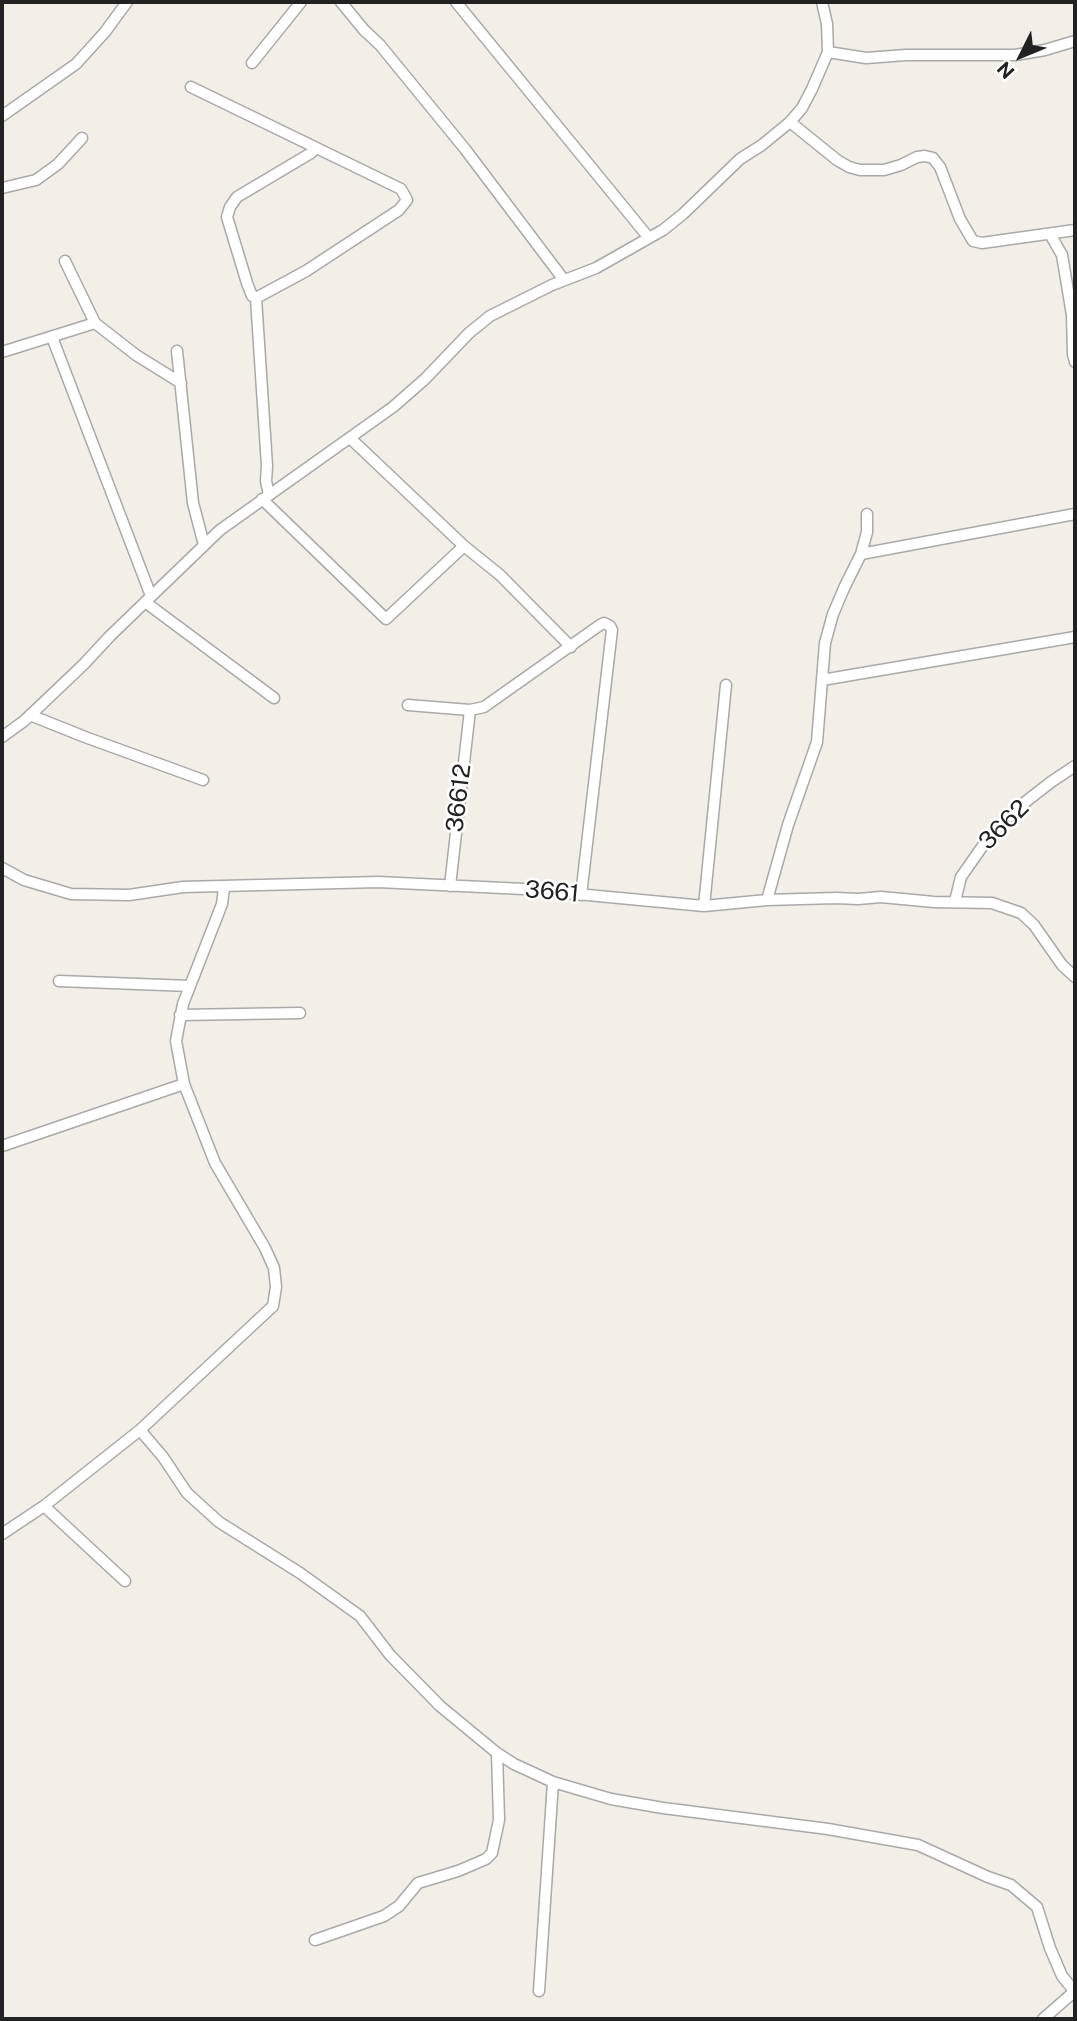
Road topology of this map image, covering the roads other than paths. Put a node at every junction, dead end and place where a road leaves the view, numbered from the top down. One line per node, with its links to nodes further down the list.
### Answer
1 (127, 2): 10 (street)
2 (301, 2): 8 (street)
3 (341, 2): 19 (street)
4 (456, 2): 17 (street)
5 (822, 2): 7 (street)
6 (1075, 41): 7 (street)
7 (828, 52): 11 (street)
8 (252, 63)
9 (191, 87): 13 (street)
10 (2, 116)
11 (790, 122): 16 (street); 17 (street)
12 (82, 138): 14 (street)
13 (316, 148): 20 (street); 20 (street)
14 (2, 187)
15 (1075, 230): 16 (street)
16 (1050, 234): 25 (street)
17 (649, 238): 19 (street)
18 (65, 261): 21 (street)
19 (564, 281): 27 (street)
20 (256, 298): 28 (street)
21 (95, 323): 22 (street); 26 (street)
22 (52, 337): 24 (street); 34 (street)
23 (177, 351): 26 (street)
24 (2, 352)
25 (1075, 362)
26 (181, 383): 31 (street)
27 (350, 438): 28 (street); 32 (street)
28 (265, 497): 31 (street); 32 (street)
29 (867, 514): 33 (street)
30 (1075, 514): 33 (street)
31 (204, 545): 34 (street)
32 (464, 546): 36 (street)
33 (861, 554): 37 (street)
34 (148, 599): 39 (street); 42 (street)
35 (1075, 637): 37 (street)
36 (571, 647): 41 (street); 49 (street)
37 (822, 680): 50 (street)
38 (726, 685): 52 (street)
39 (274, 698)
40 (408, 705): 41 (street)
41 (470, 710): 47 (street, 36612)
42 (30, 715): 43 (street); 45 (street)
43 (2, 737)
44 (1075, 766): 51 (street, 3662)
45 (203, 780)
46 (2, 868): 48 (street, 3661)
47 (450, 886): 48 (street, 3661); 49 (street, 3661)
48 (224, 888): 55 (street)
49 (580, 895): 52 (street, 3661)
50 (767, 900): 51 (street, 3661); 52 (street, 3661)
51 (954, 901): 53 (street, 3661)
52 (704, 906)
53 (1075, 977)
54 (59, 981): 55 (street)
55 (190, 986): 57 (street)
56 (300, 1013): 57 (street)
57 (180, 1015): 58 (street)
58 (184, 1084): 59 (street); 60 (street)
59 (2, 1146)
60 (140, 1430): 61 (street); 64 (street)
61 (44, 1506): 62 (street); 63 (street)
62 (2, 1535)
63 (125, 1581)
64 (497, 1753): 65 (street); 66 (street)
65 (553, 1782): 67 (street); 68 (street)
66 (315, 1940)
67 (539, 1991)
68 (1075, 1992): 69 (street)
69 (1043, 2019)

